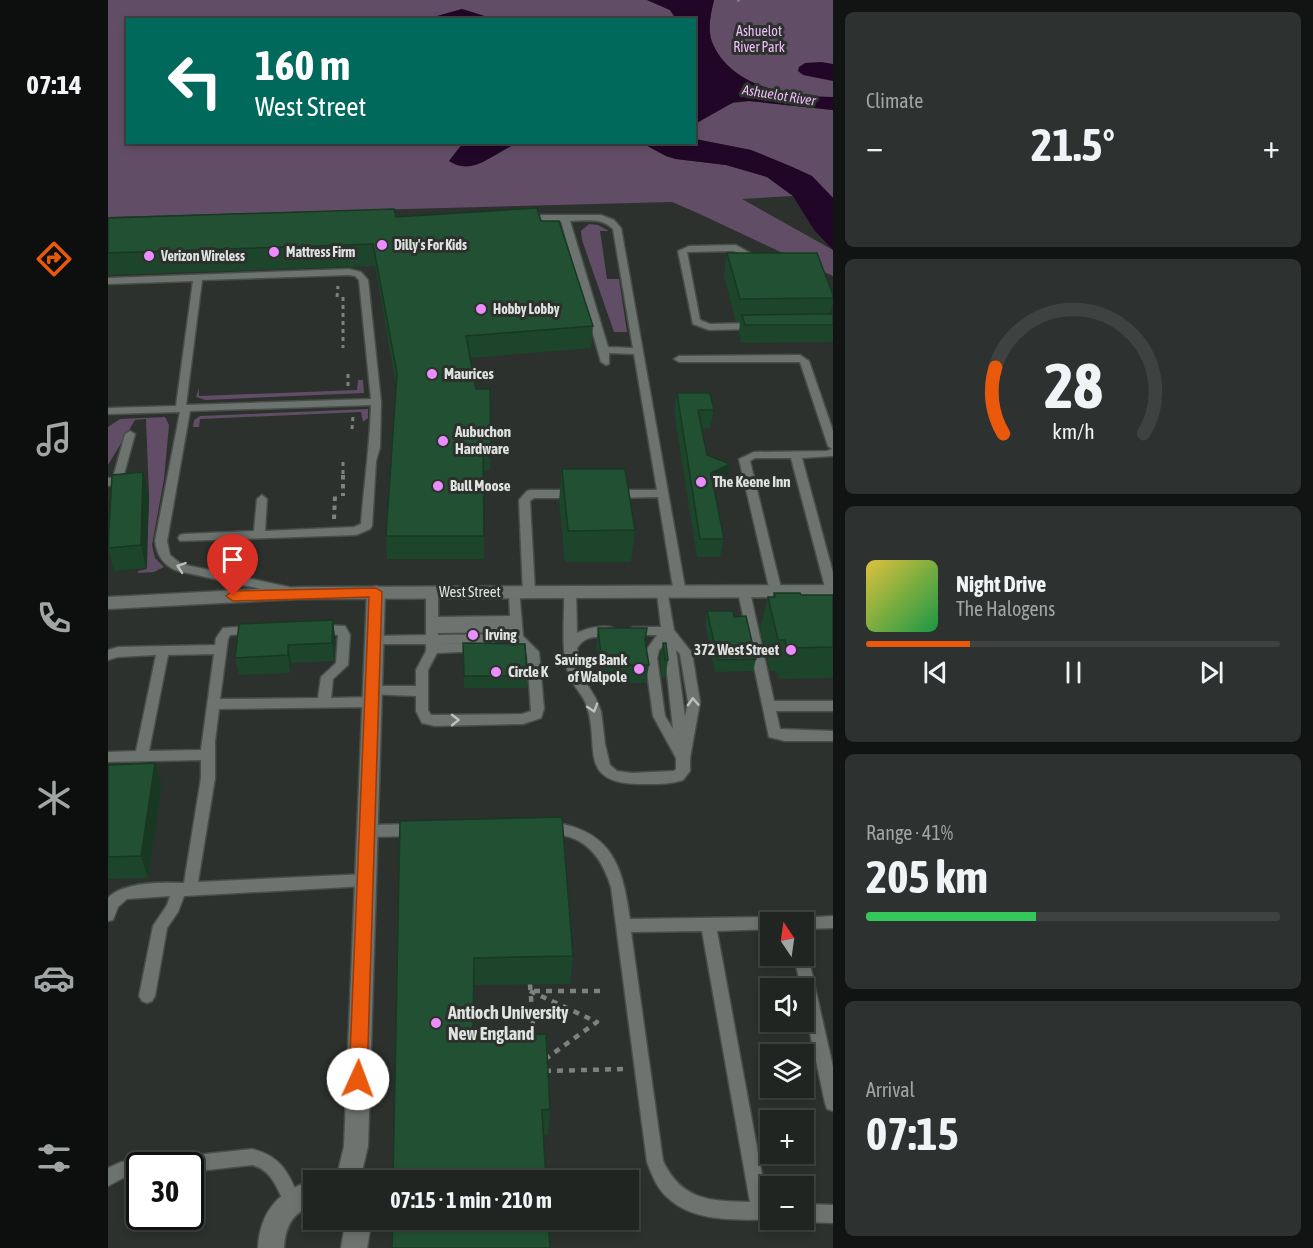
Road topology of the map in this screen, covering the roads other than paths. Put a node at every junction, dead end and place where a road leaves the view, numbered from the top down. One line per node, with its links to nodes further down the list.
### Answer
1 (508, 218): 2 (lane)
2 (565, 218): 7 (lane); 8 (lane)
3 (768, 266): 6 (lane)
4 (198, 278): 5 (lane); 11 (lane); 12 (lane)
5 (108, 281)
6 (765, 326)
7 (604, 350): 8 (lane); 10 (lane)
8 (638, 351): 19 (lane)
9 (679, 359): 15 (lane)
10 (606, 362)
11 (376, 402): 12 (lane); 23 (lane)
12 (184, 408): 13 (lane); 33 (lane, one-way to 12)
13 (108, 411)
14 (130, 434): 18 (lane)
15 (833, 446)
16 (833, 452): 17 (lane)
17 (796, 454): 25 (lane); 32 (lane)
18 (108, 482)
19 (663, 493): 21 (lane); 34 (lane)
20 (582, 494): 29 (lane)
21 (605, 494)
22 (262, 500): 23 (lane)
23 (259, 535): 24 (lane)
24 (184, 538)
25 (828, 554): 26 (lane)
26 (832, 591): 32 (street, West Street)
27 (376, 592): 28 (street, West Street); 33 (street, West Street); 41 (street)
28 (432, 592): 29 (street, West Street); 40 (lane)
29 (522, 592): 30 (street, West Street); 38 (lane)
30 (570, 592): 34 (street, West Street); 42 (lane)
31 (744, 592): 32 (street, West Street); 34 (street, West Street); 51 (lane)
32 (776, 592)
33 (299, 593): 35 (street, West Street)
34 (672, 593): 39 (lane)
35 (108, 603)
36 (266, 629): 44 (lane)
37 (301, 629): 49 (lane)
38 (516, 629): 40 (lane); 40 (lane); 43 (lane)
39 (668, 631): 42 (lane); 57 (lane); 57 (lane, one-way to 39)
40 (433, 635): 41 (lane); 43 (lane); 47 (lane)
41 (374, 640): 48 (street)
42 (572, 647): 57 (lane, one-way to 57)
43 (528, 648): 47 (lane, one-way to 43)
44 (221, 649): 45 (lane); 50 (lane)
45 (163, 651): 46 (lane); 56 (lane)
46 (108, 655)
47 (422, 691): 48 (lane)
48 (372, 697): 49 (lane); 60 (street)
49 (324, 702): 50 (lane)
50 (213, 704): 54 (lane)
51 (768, 706): 52 (lane); 53 (lane)
52 (833, 706)
53 (833, 736)
54 (208, 755): 56 (lane); 62 (lane)
55 (108, 757): 56 (lane)
56 (141, 757)
57 (683, 758)
58 (526, 828): 68 (lane)
59 (436, 830): 60 (lane)
60 (368, 831): 61 (street)
61 (366, 880): 62 (lane); 74 (street)
62 (185, 888): 63 (lane); 70 (lane)
63 (108, 915)
64 (833, 922): 66 (lane)
65 (760, 923): 67 (lane)
66 (814, 923)
67 (708, 924): 68 (lane); 76 (lane)
68 (624, 926): 78 (lane)
69 (803, 966): 71 (lane)
70 (147, 996)
71 (833, 1103)
72 (204, 1162): 77 (lane)
73 (126, 1169): 75 (lane)
74 (350, 1170)
75 (108, 1178)
76 (760, 1186)
77 (303, 1197): 82 (street)
78 (760, 1211)
79 (814, 1213): 80 (lane)
80 (833, 1214)
81 (357, 1230): 83 (street)
82 (271, 1248)
83 (354, 1248)

